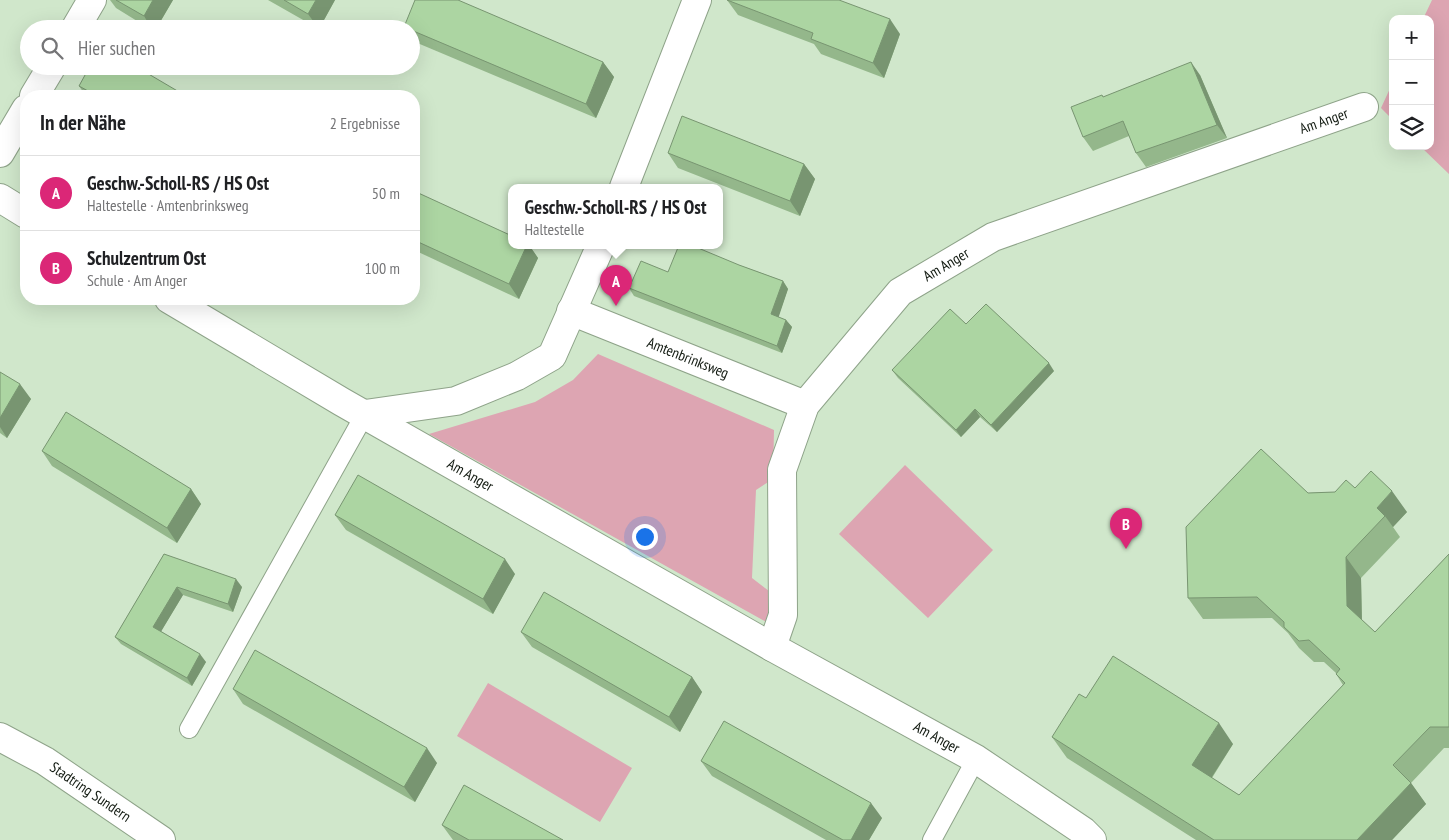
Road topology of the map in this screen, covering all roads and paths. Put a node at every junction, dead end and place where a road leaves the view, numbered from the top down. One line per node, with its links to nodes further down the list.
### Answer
1 (92, 0): 3 (street)
2 (698, 0): 9 (street)
3 (80, 20)
4 (47, 75): 5 (street)
5 (38, 90)
6 (1364, 107): 15 (street, Am Anger)
7 (20, 119): 8 (street)
8 (0, 153)
9 (625, 184)
10 (0, 198): 11 (street)
11 (20, 210)
12 (598, 249): 14 (street)
13 (179, 305): 16 (street, Am Anger)
14 (571, 311): 15 (street, Amtenbrinksweg); 16 (street)
15 (806, 405): 17 (street, Am Anger)
16 (365, 414): 17 (street, Am Anger); 19 (lane)
17 (772, 647): 21 (street, Am Anger)
18 (0, 721): 22 (street, Stadtring Sundern)
19 (189, 729)
20 (0, 737): 22 (street, Stadtring Sundern)
21 (976, 759): 24 (lane); 25 (street, Am Anger)
22 (45, 761): 23 (street, Stadtring Sundern)
23 (161, 840)
24 (932, 840)
25 (1092, 840)

